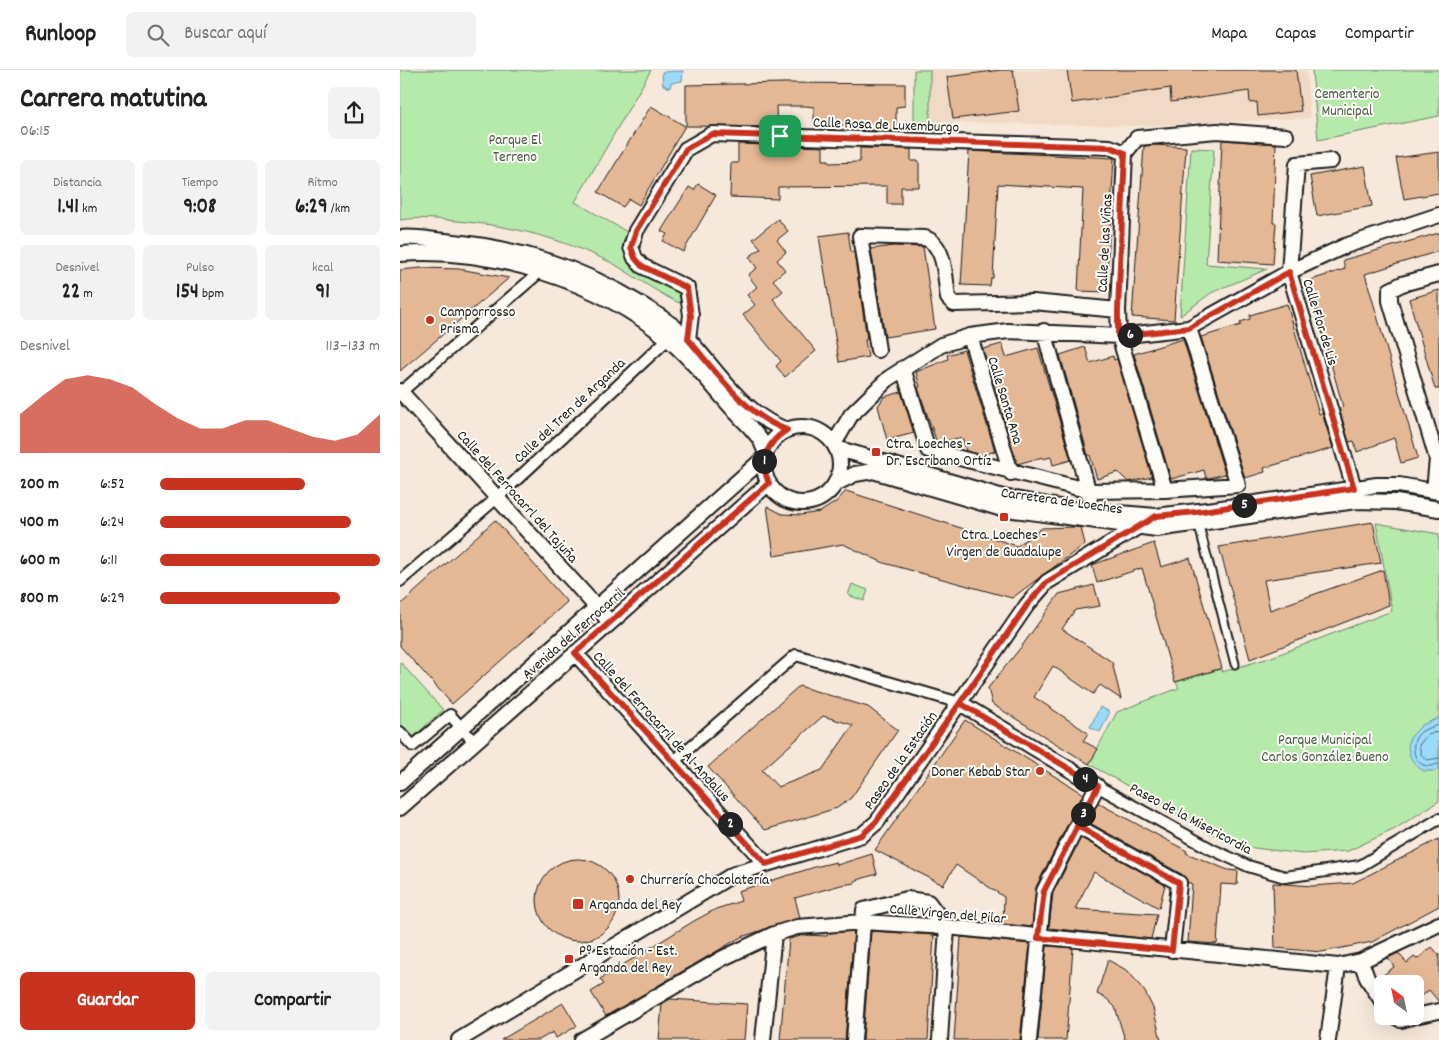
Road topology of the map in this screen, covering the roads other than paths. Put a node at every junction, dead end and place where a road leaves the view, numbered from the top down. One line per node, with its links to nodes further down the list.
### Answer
1 (1286, 136): 2 (street)
2 (1125, 153): 10 (street, Calle de las Viñas); 16 (street, Calle Rosa de Luxemburgo)
3 (1331, 161): 8 (street, Calle Flor de Lis)
4 (1439, 215): 8 (street)
5 (400, 238): 16 (street)
6 (400, 254): 7 (street)
7 (541, 271): 15 (street); 19 (street)
8 (1289, 272): 11 (street); 26 (street, Calle Flor de Lis)
9 (1439, 274): 29 (street)
10 (1118, 310): 14 (street, Calle de las Viñas); 17 (street)
11 (1189, 328): 14 (street); 27 (street, Carretera de Loeches)
12 (1044, 332): 13 (street); 14 (street); 28 (street)
13 (970, 336): 18 (street); 23 (street, Calle Santa Ana)
14 (1118, 336): 27 (street, Calle de las Viñas)
15 (668, 339): 22 (street); 30 (street, Calle del Tren de Arganda)
16 (688, 339): 20 (street)
17 (878, 350)
18 (903, 368): 21 (street); 23 (street, Carretera de Loeches)
19 (400, 392): 30 (street, Calle del Ferrocarrl del Tajuña)
20 (787, 430): 21 (street); 22 (street)
21 (835, 446): 25 (street); 32 (street, Carretera de Loeches)
22 (765, 455): 24 (street); 37 (street, Avenida del Ferrocarril)
23 (1011, 473): 28 (street, Carretera de Loeches)
24 (769, 483): 25 (street); 38 (street, Avenida del Ferrocarril)
25 (834, 484): 32 (street, Carretera de Loeches)
26 (1354, 488): 29 (street, Carretera de Loeches); 34 (street, Carretera de Loeches)
27 (1165, 490): 28 (street, Carretera de Loeches)
28 (1090, 491): 32 (street)
29 (1437, 492)
30 (498, 497): 36 (street, Calle del Tren de Arganda); 37 (street, Calle del Ferrocarrl del Tajuña)
31 (1439, 509): 34 (street, Carretera de Loeches)
32 (1090, 516): 33 (street, Carretera de Loeches); 35 (street, Carretera de Loeches)
33 (1156, 516): 34 (street, Carretera de Loeches); 35 (street, Paseo de la Estación)
34 (1197, 518): 35 (street, Carretera de Loeches); 40 (lane)
35 (1137, 527): 41 (street, Paseo de la Estación)
36 (400, 581)
37 (595, 606): 38 (street, Calle del Ferrocarrl del Tajuña); 42 (street, Avenida del Ferrocarril)
38 (610, 622): 39 (street, Avenida del Ferrocarril)
39 (575, 653): 44 (street, Avenida del Ferrocarril); 45 (street, Calle del Ferrocarril de Al-Andalus)
40 (1235, 664)
41 (960, 703): 45 (street); 47 (street); 51 (street, Paseo de la Estación)
42 (461, 727): 43 (street); 44 (street); 46 (street, Avenida del Ferrocarril)
43 (400, 732)
44 (474, 742): 48 (street, Avenida del Ferrocarril)
45 (673, 762): 51 (street, Calle del Ferrocarril de Al-Andalus)
46 (400, 783)
47 (1098, 786): 49 (street, Paseo de la Misericordia); 50 (street)
48 (400, 808)
49 (1439, 819)
50 (1077, 826): 56 (street); 57 (street)
51 (766, 864): 63 (street, Paseo de la Estación)
52 (863, 922): 54 (street, Calle Virgen del Pilar); 54 (street); 55 (street, Calle Virgen del Pilar); 66 (street)
53 (1439, 924): 58 (street, Calle Virgen del Pilar)
54 (942, 927): 56 (street, Calle Virgen del Pilar); 67 (street)
55 (774, 934): 64 (street, Calle Virgen del Pilar); 65 (street)
56 (1038, 938): 57 (street, Calle Virgen del Pilar); 68 (street)
57 (1172, 950): 59 (street, Calle Virgen del Pilar)
58 (1361, 961): 59 (street, Calle Virgen del Pilar); 60 (street)
59 (1338, 966): 69 (street)
60 (1374, 989)
61 (1439, 1011): 62 (street)
62 (1424, 1014)
63 (459, 1040)
64 (582, 1040)
65 (763, 1040)
66 (854, 1040)
67 (940, 1040)
68 (1029, 1040)
69 (1328, 1040)

